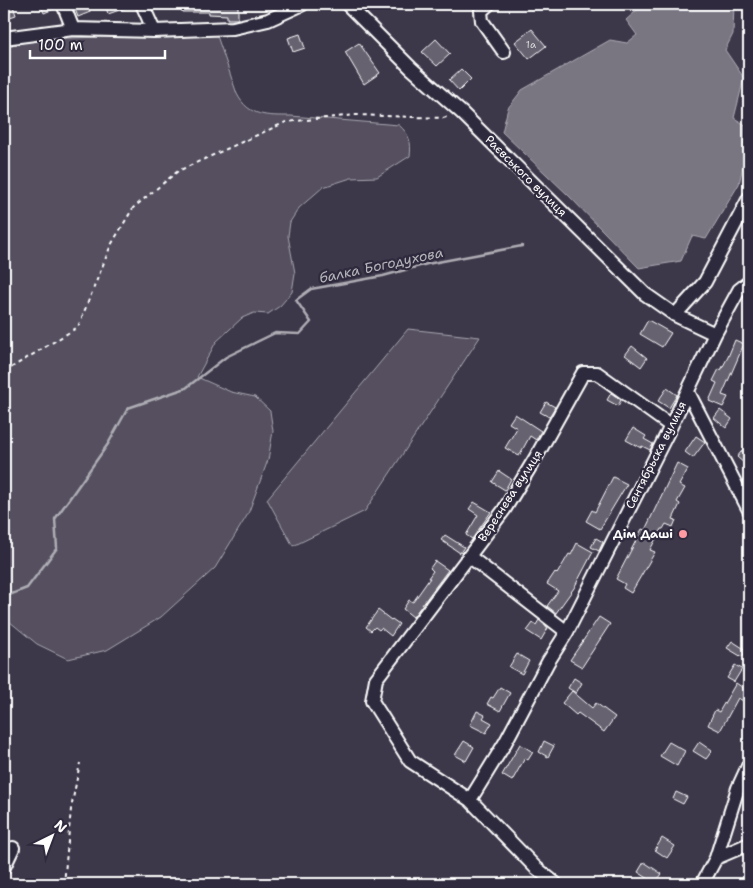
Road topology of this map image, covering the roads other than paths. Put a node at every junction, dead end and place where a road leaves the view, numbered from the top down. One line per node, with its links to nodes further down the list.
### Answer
1 (63, 4): 6 (street)
2 (142, 4): 7 (street)
3 (303, 4): 7 (street)
4 (347, 4): 12 (street, Раєвського вулиця)
5 (489, 4): 9 (street)
6 (73, 29): 7 (street); 8 (street)
7 (154, 32)
8 (4, 38)
9 (504, 52)
10 (749, 198): 12 (street)
11 (749, 282): 13 (street, Сентябрьска вулиця)
12 (675, 315): 13 (street, Раєвського вулиця)
13 (715, 334): 14 (street, Сентябрьска вулиця)
14 (688, 392): 15 (street, Сентябрьска вулиця); 16 (street)
15 (671, 426): 17 (street, Вереснева вулиця); 18 (street, Сентябрьска вулиця)
16 (749, 510)
17 (470, 557): 18 (street); 20 (street, Вереснева вулиця)
18 (566, 632): 20 (street, Сентябрьска вулиця)
19 (749, 764): 23 (street)
20 (470, 800): 25 (street)
21 (749, 844): 23 (street)
22 (13, 848): 24 (street)
23 (716, 858): 26 (street)
24 (4, 867)
25 (556, 884)
26 (702, 884)

